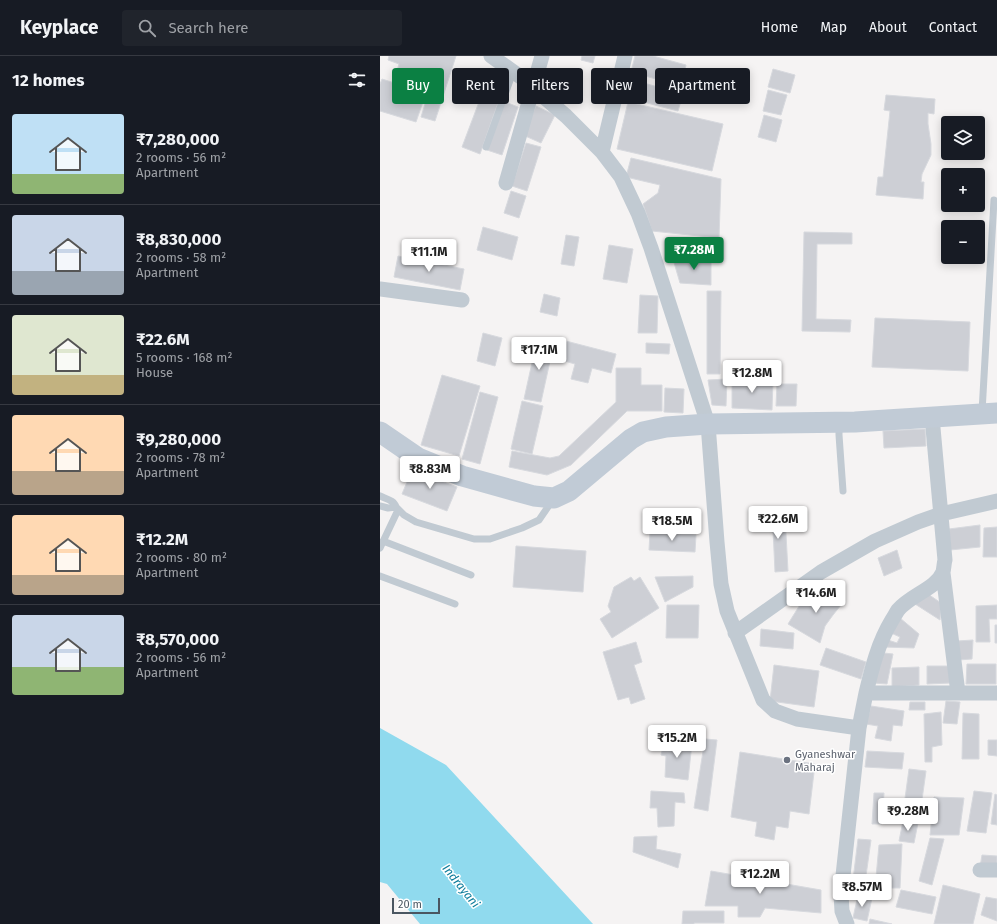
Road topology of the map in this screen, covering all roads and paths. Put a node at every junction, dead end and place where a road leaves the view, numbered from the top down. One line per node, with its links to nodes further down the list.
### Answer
1 (491, 56): 5 (street)
2 (542, 56): 4 (street)
3 (625, 56): 10 (street)
4 (539, 68)
5 (513, 72): 6 (street); 9 (lane)
6 (517, 75)
7 (528, 104): 11 (street)
8 (552, 104): 10 (street)
9 (486, 147)
10 (602, 152): 18 (street)
11 (506, 183)
12 (994, 200): 15 (lane)
13 (380, 289): 14 (street)
14 (462, 300)
15 (989, 413): 16 (main road)
16 (932, 417): 17 (main road); 26 (street)
17 (839, 422): 18 (main road); 20 (lane)
18 (708, 424): 22 (main road); 33 (street)
19 (380, 433): 22 (main road)
20 (844, 491)
21 (380, 496): 25 (lane)
22 (554, 498): 25 (lane)
23 (997, 501): 26 (street)
24 (380, 506): 25 (lane)
25 (397, 509): 27 (lane)
26 (941, 514): 29 (street); 33 (street)
27 (383, 541): 28 (lane); 30 (lane)
28 (380, 548)
29 (942, 572): 34 (street); 35 (street)
30 (471, 575)
31 (380, 576): 32 (lane)
32 (455, 604)
33 (735, 633): 37 (street)
34 (866, 693): 35 (street); 37 (street)
35 (958, 693): 36 (street)
36 (997, 693)
37 (859, 728): 40 (street)
38 (980, 870): 39 (street)
39 (997, 870)
40 (848, 924)

